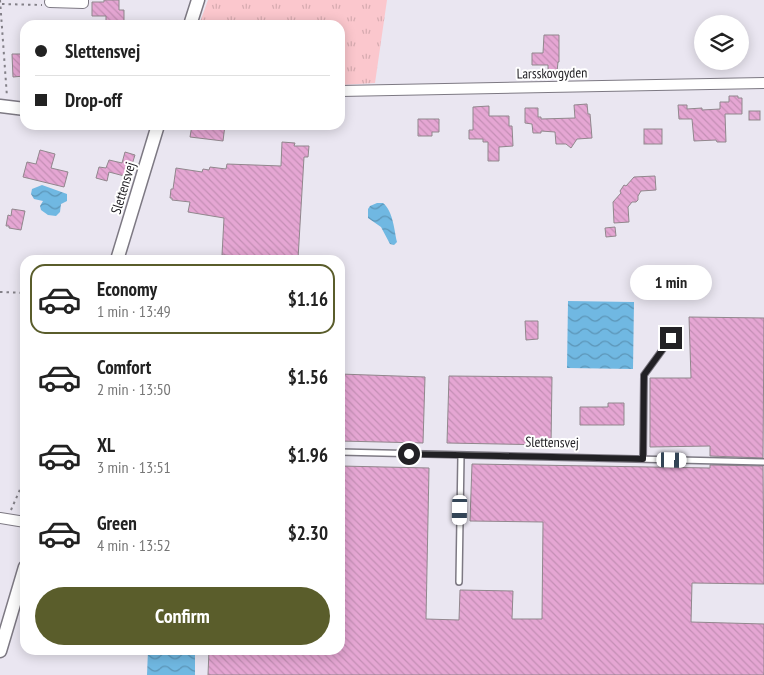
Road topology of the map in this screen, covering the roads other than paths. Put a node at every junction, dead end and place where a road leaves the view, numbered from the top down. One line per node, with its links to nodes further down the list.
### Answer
1 (83, 0): 3 (street)
2 (198, 0): 4 (street)
3 (50, 2)
4 (192, 20)
5 (764, 83): 6 (street, Larsskovgyden)
6 (345, 92)
7 (4, 106): 8 (street)
8 (20, 108)
9 (156, 130): 10 (street, Slettensvej)
10 (118, 255)
11 (671, 338): 14 (lane)
12 (345, 452): 13 (lane, Slettensvej)
13 (461, 455): 14 (lane, Slettensvej); 18 (lane)
14 (643, 459): 15 (lane, Slettensvej)
15 (764, 462)
16 (3, 518): 17 (street)
17 (20, 521)
18 (459, 582)
19 (20, 585): 20 (street)
20 (0, 651)

